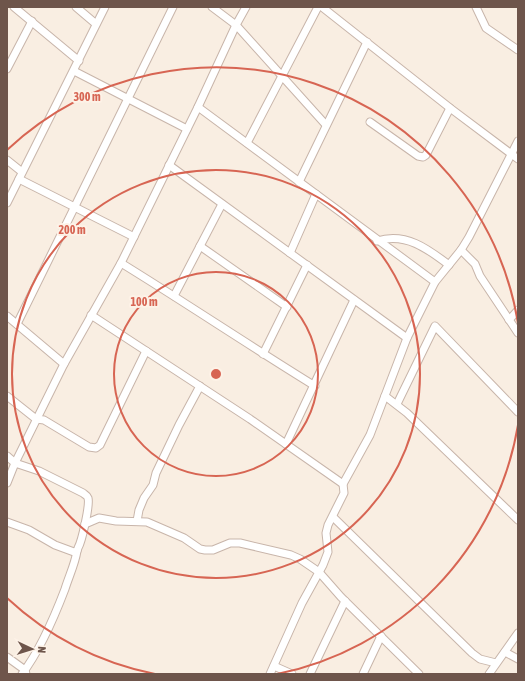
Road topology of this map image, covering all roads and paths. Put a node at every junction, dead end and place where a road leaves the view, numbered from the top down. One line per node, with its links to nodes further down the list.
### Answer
1 (14, 7): 10 (street)
2 (76, 7): 11 (street)
3 (105, 7): 11 (street)
4 (173, 7): 19 (street)
5 (212, 7): 12 (street)
6 (246, 7): 12 (street)
7 (318, 7): 18 (street)
8 (322, 7): 13 (street)
9 (476, 7): 14 (street)
10 (32, 21): 15 (street); 16 (street)
11 (96, 24): 15 (street)
12 (236, 25): 18 (street); 20 (street)
13 (367, 42): 21 (street); 23 (street)
14 (518, 50)
15 (79, 61): 17 (street)
16 (7, 69)
17 (74, 71): 19 (street); 31 (street)
18 (283, 77): 23 (street); 26 (street)
19 (127, 99): 24 (street); 36 (street)
20 (198, 107): 24 (street); 26 (street)
21 (450, 108): 22 (street); 27 (street)
22 (370, 122)
23 (326, 125): 32 (street)
24 (187, 129): 30 (street)
25 (518, 141): 27 (street)
26 (247, 144): 32 (street)
27 (512, 154): 28 (street); 40 (street)
28 (518, 159)
29 (7, 160): 31 (street)
30 (170, 165): 35 (street); 37 (street)
31 (21, 176): 34 (street); 36 (street)
32 (299, 182): 33 (street)
33 (316, 194): 38 (street); 41 (street)
34 (7, 203)
35 (222, 204): 39 (street); 41 (street)
36 (74, 206): 37 (street); 53 (street)
37 (134, 237): 42 (street)
38 (378, 241): 44 (street); 45 (street)
39 (200, 246): 46 (street); 48 (street)
40 (461, 250): 44 (street); 52 (street)
41 (290, 253): 43 (street)
42 (121, 263): 46 (street); 50 (street)
43 (307, 265): 47 (street); 48 (street)
44 (449, 266): 45 (street)
45 (435, 282): 55 (street)
46 (174, 296): 57 (street)
47 (354, 300): 55 (street); 60 (street)
48 (287, 307): 57 (street)
49 (518, 310): 52 (street)
50 (91, 315): 56 (street); 58 (street)
51 (7, 316): 53 (street)
52 (509, 320): 54 (street)
53 (16, 324): 58 (street)
54 (518, 334)
55 (407, 338): 62 (street)
56 (146, 351): 59 (street); 65 (street)
57 (263, 354): 60 (street)
58 (64, 364): 65 (street)
59 (200, 386): 66 (street); 73 (street)
60 (314, 386): 66 (street)
61 (7, 396): 65 (street)
62 (385, 396): 63 (street); 70 (street)
63 (397, 404): 64 (street); 72 (street)
64 (518, 412)
65 (36, 419): 68 (street)
66 (286, 444): 70 (street)
67 (7, 456): 68 (street)
68 (15, 463): 69 (street); 75 (street)
69 (7, 483)
70 (342, 484): 71 (street)
71 (333, 517): 77 (street); 84 (street)
72 (518, 520)
73 (137, 521): 75 (street); 77 (street)
74 (7, 522): 76 (street)
75 (85, 524): 76 (street)
76 (77, 551): 86 (street)
77 (319, 572): 78 (street); 85 (street)
78 (345, 601): 80 (street); 89 (street)
79 (518, 633): 81 (street)
80 (381, 636): 90 (street); 91 (street)
81 (505, 652): 83 (street); 84 (street)
82 (7, 657): 86 (street)
83 (518, 659)
84 (496, 664): 92 (street)
85 (274, 666): 87 (street); 88 (street)
86 (24, 673)
87 (270, 674)
88 (292, 674)
89 (310, 674)
90 (363, 674)
91 (419, 674)
92 (489, 674)

